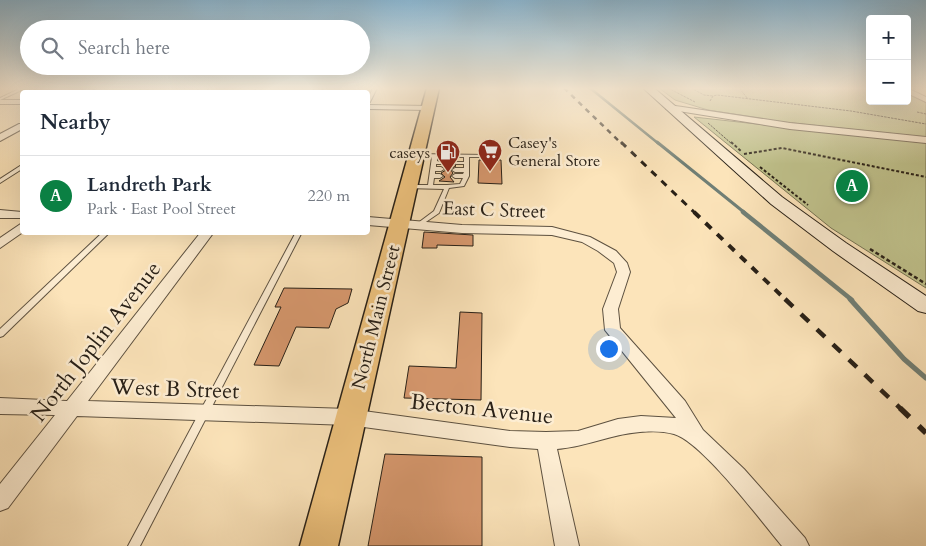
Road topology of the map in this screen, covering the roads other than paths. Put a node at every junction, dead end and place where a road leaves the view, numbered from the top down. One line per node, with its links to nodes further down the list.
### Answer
1 (430, 113): 12 (main road, North Main Street)
2 (676, 113): 29 (street)
3 (712, 113): 6 (street)
4 (20, 127): 5 (street)
5 (0, 138)
6 (926, 140)
7 (467, 156): 8 (lane); 11 (lane); 12 (lane)
8 (487, 156)
9 (442, 163): 12 (lane)
10 (456, 163): 11 (lane)
11 (467, 163): 16 (lane)
12 (430, 164): 14 (lane); 18 (main road, North Main Street)
13 (20, 168): 17 (lane)
14 (441, 173)
15 (455, 173): 16 (lane)
16 (466, 173): 19 (lane)
17 (0, 181)
18 (419, 187): 19 (lane); 23 (main road, North Main Street)
19 (447, 187): 23 (lane)
20 (0, 214): 21 (street)
21 (20, 215)
22 (370, 222): 23 (street, East C Street)
23 (409, 223): 34 (main road, North Main Street); 35 (street, East C Street)
24 (20, 229): 28 (street)
25 (104, 235): 30 (lane)
26 (206, 235): 32 (street, North Joplin Avenue)
27 (297, 235): 33 (lane)
28 (0, 244)
29 (926, 306)
30 (0, 334)
31 (0, 406): 32 (street, West B Street)
32 (72, 408): 33 (street, West B Street); 37 (street, North Joplin Avenue)
33 (204, 413): 34 (street, West B Street); 38 (lane)
34 (349, 417): 36 (street, Becton Avenue); 39 (main road, North Main Street)
35 (696, 436): 36 (street, Becton Avenue); 41 (street, Becton Avenue)
36 (546, 441): 40 (street)
37 (0, 501)
38 (134, 546)
39 (319, 546)
40 (567, 546)
41 (797, 546)

